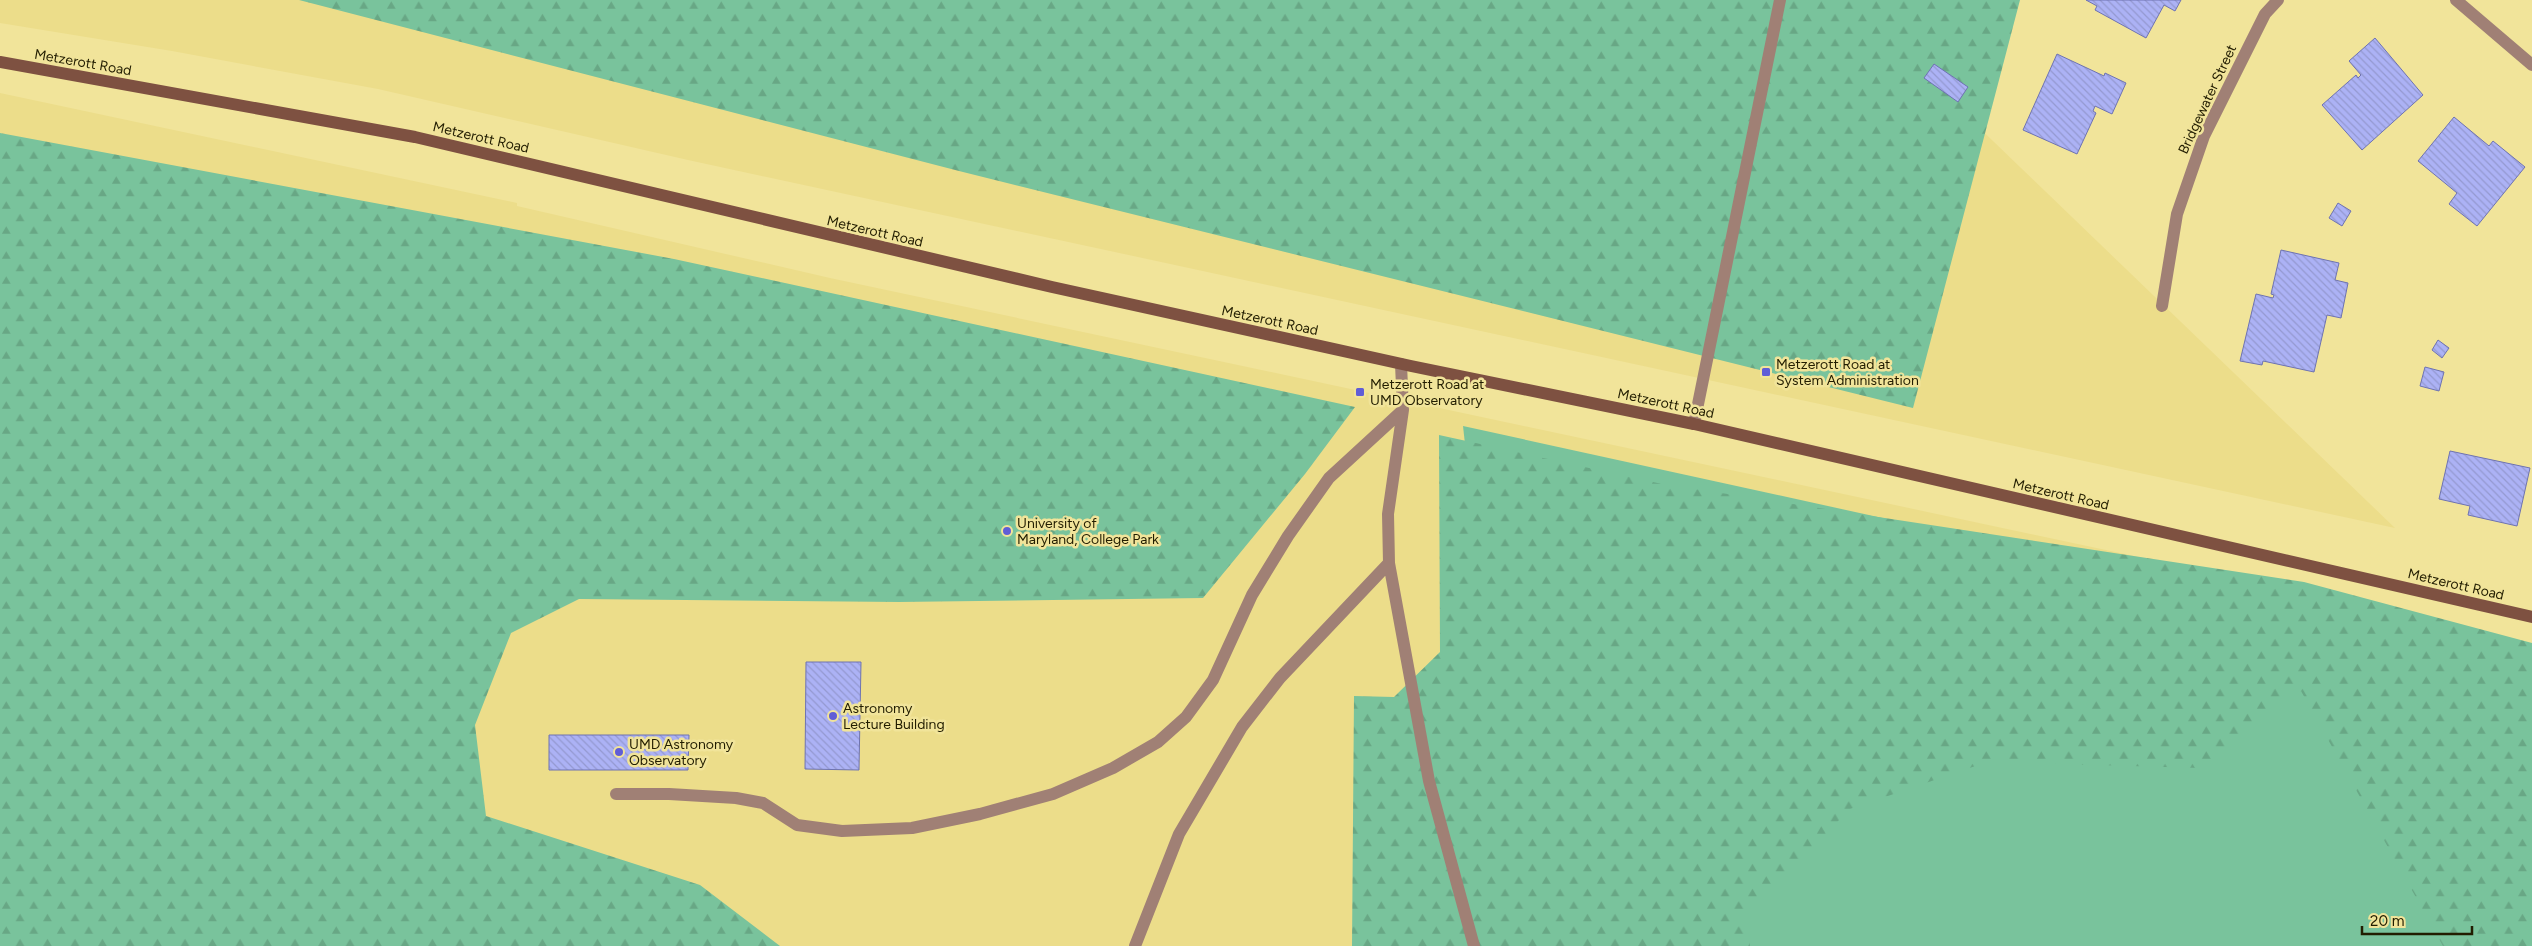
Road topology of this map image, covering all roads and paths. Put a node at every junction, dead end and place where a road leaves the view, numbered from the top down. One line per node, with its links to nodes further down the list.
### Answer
1 (1780, 0): 9 (street)
2 (2278, 0): 6 (street, Bridgewater Street)
3 (2456, 0): 5 (street)
4 (0, 62): 7 (street, Metzerott Road)
5 (2532, 65)
6 (2162, 306)
7 (1401, 364): 8 (street); 9 (street, Metzerott Road)
8 (1403, 410): 10 (street); 12 (street)
9 (1694, 424): 11 (street, Metzerott Road)
10 (1389, 563): 13 (street); 14 (street)
11 (2532, 617)
12 (616, 794)
13 (1135, 946)
14 (1474, 946)

